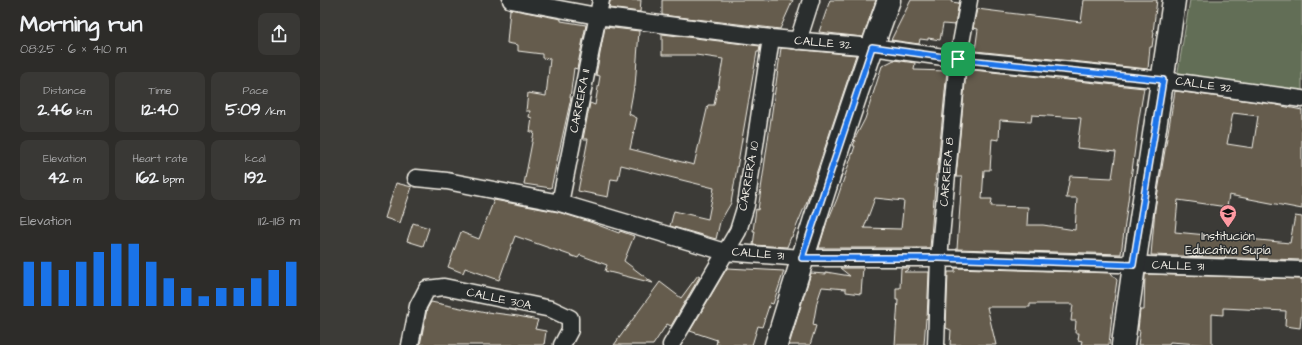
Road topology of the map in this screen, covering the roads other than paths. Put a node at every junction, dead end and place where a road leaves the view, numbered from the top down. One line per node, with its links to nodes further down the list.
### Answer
1 (511, 0): 7 (street, CALLE 32)
2 (601, 0): 7 (street, CARRERA 11)
3 (811, 0): 9 (street)
4 (889, 0): 10 (main road)
5 (969, 0): 11 (street, CARRERA 8)
6 (1174, 0): 12 (main road)
7 (597, 16): 8 (street, CALLE 32); 15 (street, CARRERA 11)
8 (771, 38): 9 (street, CALLE 32); 16 (street, CARRERA 10)
9 (798, 40): 10 (street, CALLE 32)
10 (872, 47): 11 (street, CALLE 32); 17 (main road)
11 (958, 59): 12 (street, CALLE 32); 18 (street, CARRERA 8)
12 (1163, 80): 13 (street, CALLE 32); 19 (main road)
13 (1302, 99)
14 (416, 178): 15 (street, CALLE 31)
15 (560, 203): 16 (street, CALLE 31)
16 (726, 252): 17 (street, CALLE 31); 23 (street, CARRERA 10)
17 (802, 258): 18 (street, CALLE 31); 24 (main road)
18 (939, 258): 19 (street, CALLE 31); 25 (street, CARRERA 8)
19 (1133, 265): 20 (street, CALLE 31); 26 (main road)
20 (1302, 270)
21 (410, 345): 22 (street, CALLE 30A)
22 (562, 345)
23 (671, 345)
24 (776, 345)
25 (936, 345)
26 (1123, 345)

